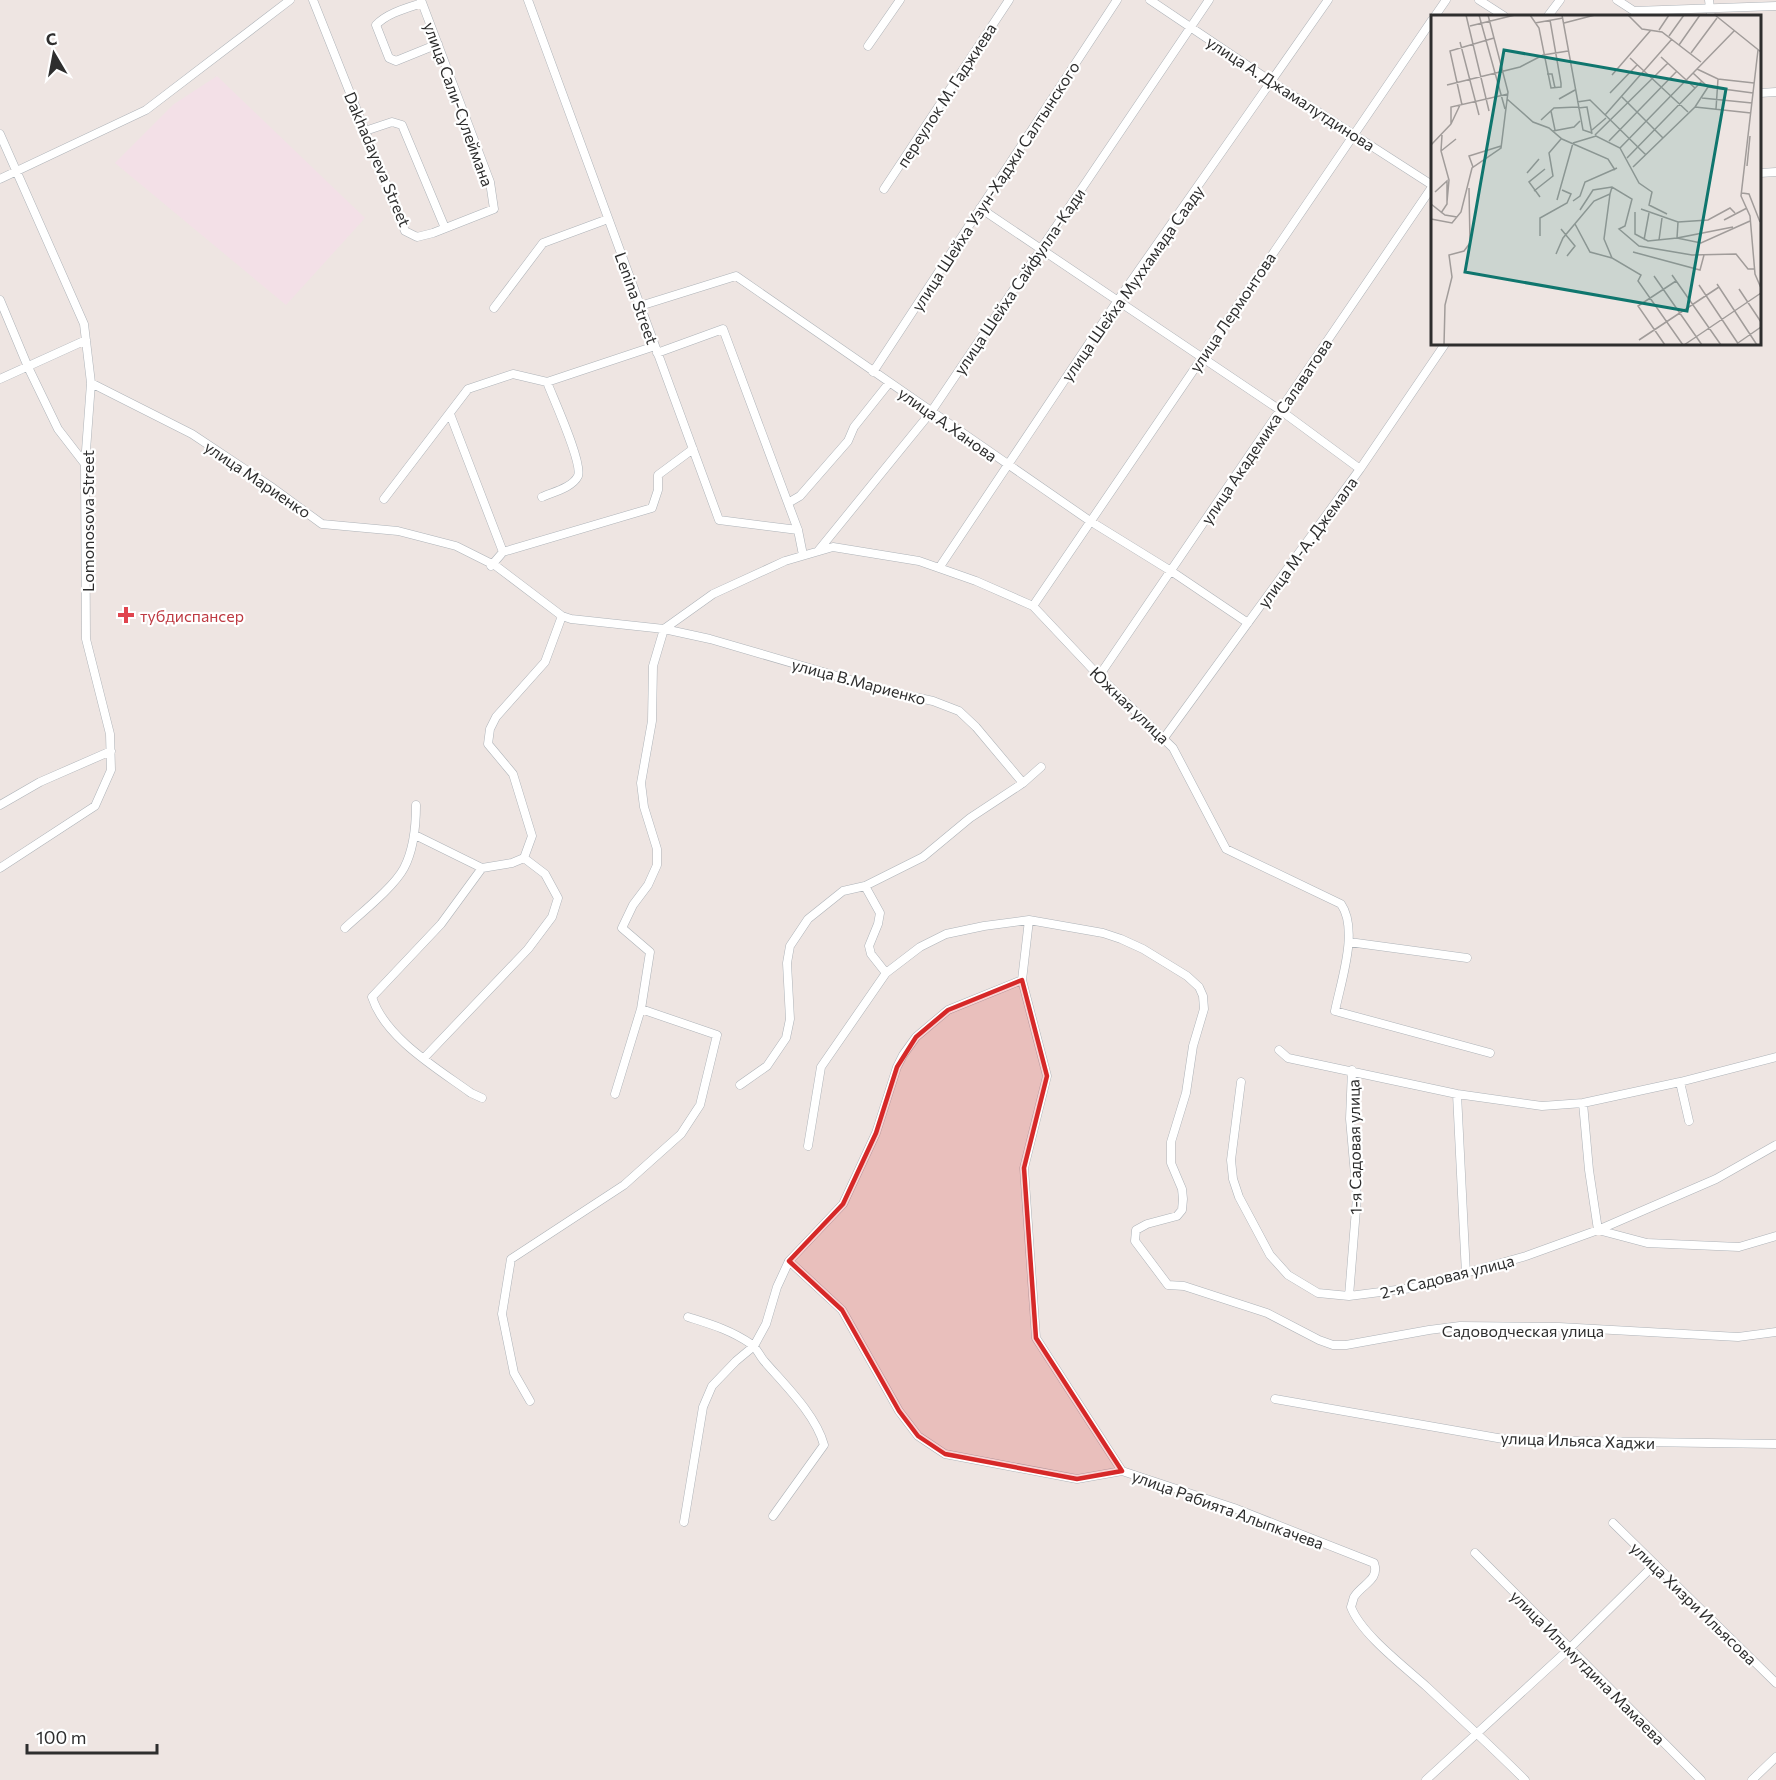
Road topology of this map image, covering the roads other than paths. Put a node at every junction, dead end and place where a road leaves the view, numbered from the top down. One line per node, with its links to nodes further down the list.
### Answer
1 (290, 0): 31 (street)
2 (313, 0): 28 (street, Dakhadayeva Street)
3 (528, 0): 40 (street, Lenina Street)
4 (900, 0): 24 (street)
5 (1009, 0): 37 (street, переулок М. Гаджиева)
6 (1117, 0): 38 (street, улица Шейха Узун-Хаджи Салтынского)
7 (1150, 0): 22 (street, улица А. Джамалутдинова)
8 (1209, 0): 22 (street, улица Шейха Сайфулла-Кади)
9 (1328, 0): 25 (street, улица Шейха Муххамада Сааду)
10 (1446, 0): 18 (street, улица Лермонтова)
11 (1479, 0): 19 (street)
12 (1560, 0): 20 (street)
13 (1617, 0): 17 (street)
14 (422, 1): 23 (street, улица Сали-Сулеймана); 23 (street)
15 (1776, 6): 16 (street)
16 (1710, 8): 17 (street)
17 (1634, 14)
18 (1436, 15)
19 (1502, 15)
20 (1549, 15)
21 (1431, 22): 30 (street, улица Лермонтова)
22 (1191, 27): 25 (street, улица А. Джамалутдинова); 42 (street, улица Шейха Сайфулла-Кади)
23 (438, 44): 39 (street, улица Сали-Сулеймана)
24 (868, 46)
25 (1272, 82): 30 (street, улица А. Джамалутдинова); 44 (street, улица Шейха Муххамада Сааду)
26 (1776, 92): 27 (street)
27 (1761, 93)
28 (365, 131): 41 (street); 41 (street, Dakhadayeva Street)
29 (0, 134): 31 (street, Lomonosova Street)
30 (1354, 134): 35 (street, улица А. Джамалутдинова); 50 (street, улица Лермонтова)
31 (17, 171): 34 (street); 47 (street, Lomonosova Street)
32 (1776, 172): 33 (street)
33 (1761, 173)
34 (0, 179)
35 (1431, 185)
36 (1431, 187): 57 (street, улица Академика Салаватова)
37 (884, 189)
38 (980, 208): 42 (street); 52 (street, улица Шейха Узун-Хаджи Салтынского)
39 (494, 209): 41 (street, Dakhadayeva Street)
40 (608, 219): 45 (street, Lenina Street); 46 (street)
41 (445, 228)
42 (1041, 248): 44 (street); 58 (street, улица Шейха Сайфулла-Кади)
43 (0, 300): 51 (street)
44 (1118, 300): 50 (street); 62 (street, улица Шейха Муххамада Сааду)
45 (640, 306): 49 (street, Lenina Street); 52 (street, улица А.Ханова)
46 (494, 308)
47 (86, 340): 51 (street); 55 (street, Lomonosova Street)
48 (1444, 345): 63 (street, улица М-А. Джемала)
49 (656, 350): 54 (street); 60 (street, Lenina Street); 66 (street)
50 (1202, 357): 57 (street); 67 (street, улица Лермонтова)
51 (28, 367): 53 (street); 61 (street)
52 (873, 372): 56 (street, улица А.Ханова)
53 (0, 379)
54 (547, 382): 59 (street); 64 (street)
55 (91, 383): 61 (street, Lomonosova Street); 72 (street, улица Мариенко)
56 (889, 383): 58 (street, улица А.Ханова); 66 (street)
57 (1281, 410): 63 (street); 74 (street, улица Академика Салаватова)
58 (931, 412): 62 (street, улица А.Ханова); 70 (street, улица Шейха Сайфулла-Кади)
59 (450, 414): 65 (street); 69 (street)
60 (693, 450): 68 (street, Lenina Street); 69 (street)
61 (85, 464): 81 (street, Lomonosova Street)
62 (1008, 465): 67 (street, улица А.Ханова); 73 (street, улица Шейха Муххамада Сааду)
63 (1360, 469): 77 (street, улица М-А. Джемала)
64 (542, 497)
65 (384, 499)
66 (788, 504): 68 (street)
67 (1090, 521): 74 (street, улица А.Ханова); 75 (street, улица Лермонтова)
68 (798, 530): 71 (street)
69 (503, 552): 72 (street)
70 (817, 552): 71 (street, Южная улица); 73 (street, Южная улица)
71 (803, 555): 78 (street, Южная улица)
72 (492, 565): 76 (street, улица Мариенко)
73 (939, 568): 75 (street, Южная улица)
74 (1171, 571): 77 (street, улица А.Ханова); 79 (street, улица Академика Салаватова)
75 (1033, 606): 79 (street, Южная улица)
76 (562, 616): 78 (street, улица Мариенко); 87 (street)
77 (1248, 623): 80 (street, улица М-А. Джемала)
78 (664, 629): 83 (street, улица В.Мариенко); 97 (street)
79 (1099, 676): 80 (street, Южная улица)
80 (1164, 738): 93 (street, Южная улица)
81 (111, 751): 84 (street); 88 (street, Lomonosova Street)
82 (1041, 767): 83 (street)
83 (1023, 783): 90 (street)
84 (0, 805)
85 (416, 805): 86 (street)
86 (415, 835): 89 (street); 92 (street)
87 (524, 858): 89 (street); 101 (street)
88 (0, 868)
89 (482, 868): 101 (street)
90 (865, 886): 95 (street); 105 (street)
91 (1029, 920): 95 (street, Садоводческая улица); 96 (street); 119 (street, Садоводческая улица)
92 (345, 928)
93 (1349, 942): 94 (street); 99 (street, Южная улица)
94 (1467, 958)
95 (885, 973): 112 (street, Садоводческая улица)
96 (1022, 980): 115 (street); 124 (street, улица Рабията Алыпкачева)
97 (640, 1009): 106 (street); 122 (street)
98 (1279, 1050): 102 (street, 1-я Садовая улица)
99 (1490, 1053)
100 (1776, 1057): 104 (street, 1-я Садовая улица)
101 (424, 1058): 108 (street)
102 (1352, 1070): 107 (street, 1-я Садовая улица); 117 (street, 1-я Садовая улица)
103 (1241, 1082): 117 (street, 2-я Садовая улица)
104 (1680, 1082): 109 (street, 1-я Садовая улица); 110 (street)
105 (740, 1085)
106 (615, 1094)
107 (1457, 1094): 109 (street, 1-я Садовая улица); 116 (street)
108 (482, 1098)
109 (1583, 1103): 113 (street)
110 (1689, 1121)
111 (1776, 1145): 113 (street, 2-я Садовая улица)
112 (808, 1146)
113 (1598, 1230): 114 (street); 116 (street, 2-я Садовая улица)
114 (1776, 1236)
115 (789, 1261): 120 (street); 124 (street)
116 (1466, 1274): 117 (street, 2-я Садовая улица)
117 (1349, 1296)
118 (688, 1317): 120 (street)
119 (1776, 1332)
120 (754, 1346): 125 (street); 126 (street)
121 (1275, 1399): 123 (street, улица Ильяса Хаджи)
122 (530, 1401)
123 (1776, 1444)
124 (1122, 1471): 132 (street, улица Рабията Алыпкачева)
125 (773, 1516)
126 (684, 1522)
127 (1613, 1523): 129 (street, улица Хизри Ильясова)
128 (1475, 1553): 130 (street, улица Ильмутдина Мамаева)
129 (1655, 1564): 130 (street); 131 (street, улица Хизри Ильясова)
130 (1569, 1649): 132 (street); 136 (street, улица Ильмутдина Мамаева)
131 (1776, 1683)
132 (1477, 1733): 134 (street); 135 (street, улица Рабията Алыпкачева)
133 (1776, 1757): 137 (street)
134 (1426, 1780)
135 (1525, 1780)
136 (1701, 1780)
137 (1752, 1780)

